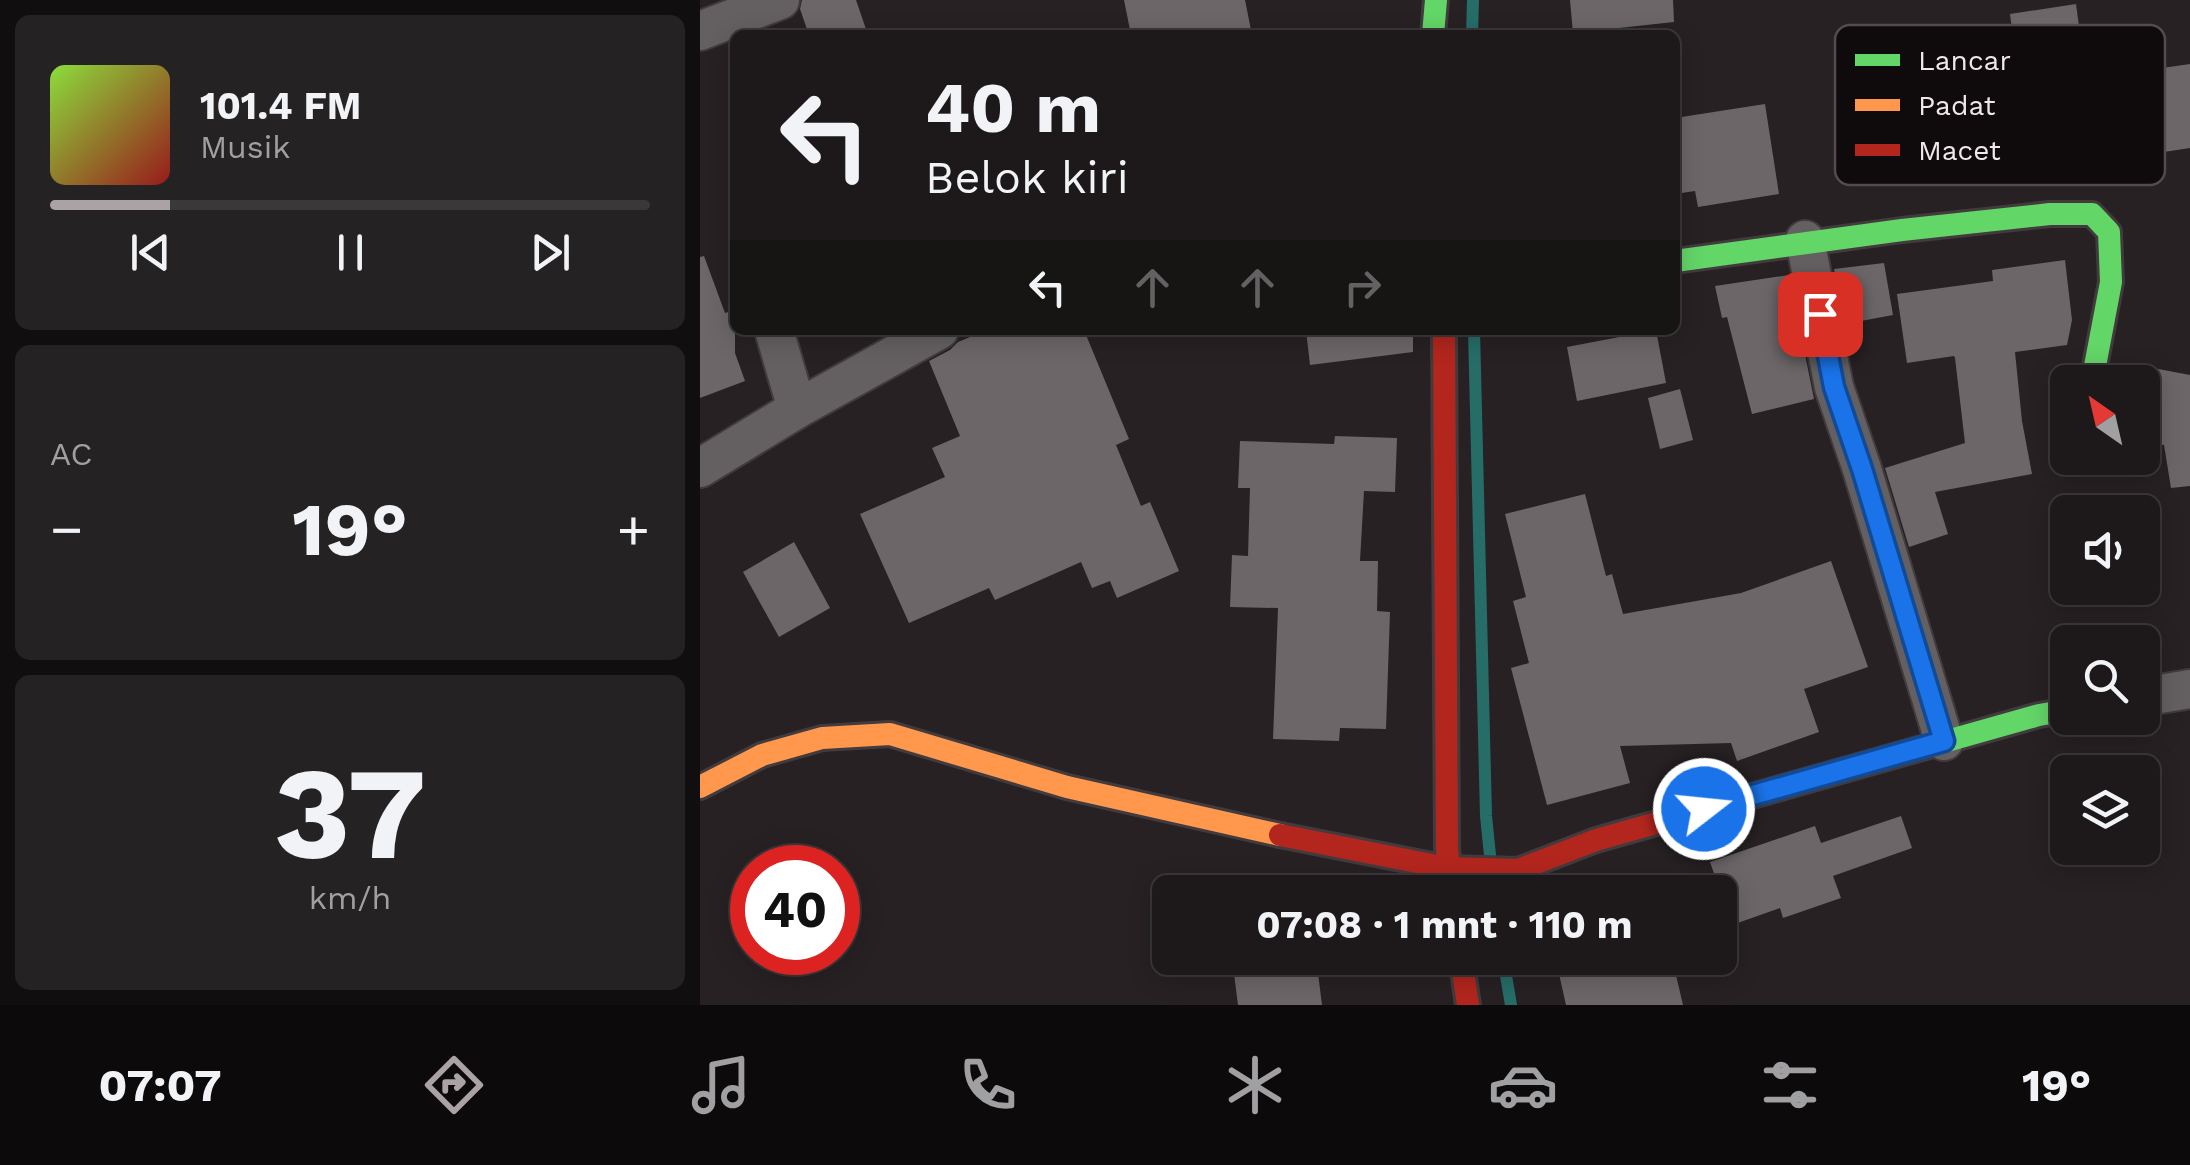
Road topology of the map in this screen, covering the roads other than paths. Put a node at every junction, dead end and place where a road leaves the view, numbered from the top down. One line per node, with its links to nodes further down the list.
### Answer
1 (780, 0): 3 (street)
2 (1436, 0): 4 (street)
3 (700, 30)
4 (1433, 30)
5 (1805, 240): 6 (street); 10 (street); 16 (street)
6 (1680, 261)
7 (775, 335): 11 (street)
8 (931, 335): 11 (street)
9 (1444, 335): 18 (street)
10 (2095, 365)
11 (797, 410): 12 (street)
12 (700, 468)
13 (2190, 689): 14 (street)
14 (2160, 694)
15 (2050, 713): 16 (street)
16 (1944, 741): 18 (street)
17 (700, 787): 18 (street)
18 (1447, 868): 19 (street)
19 (1448, 875)
20 (1463, 975): 21 (street)
21 (1468, 1005)

